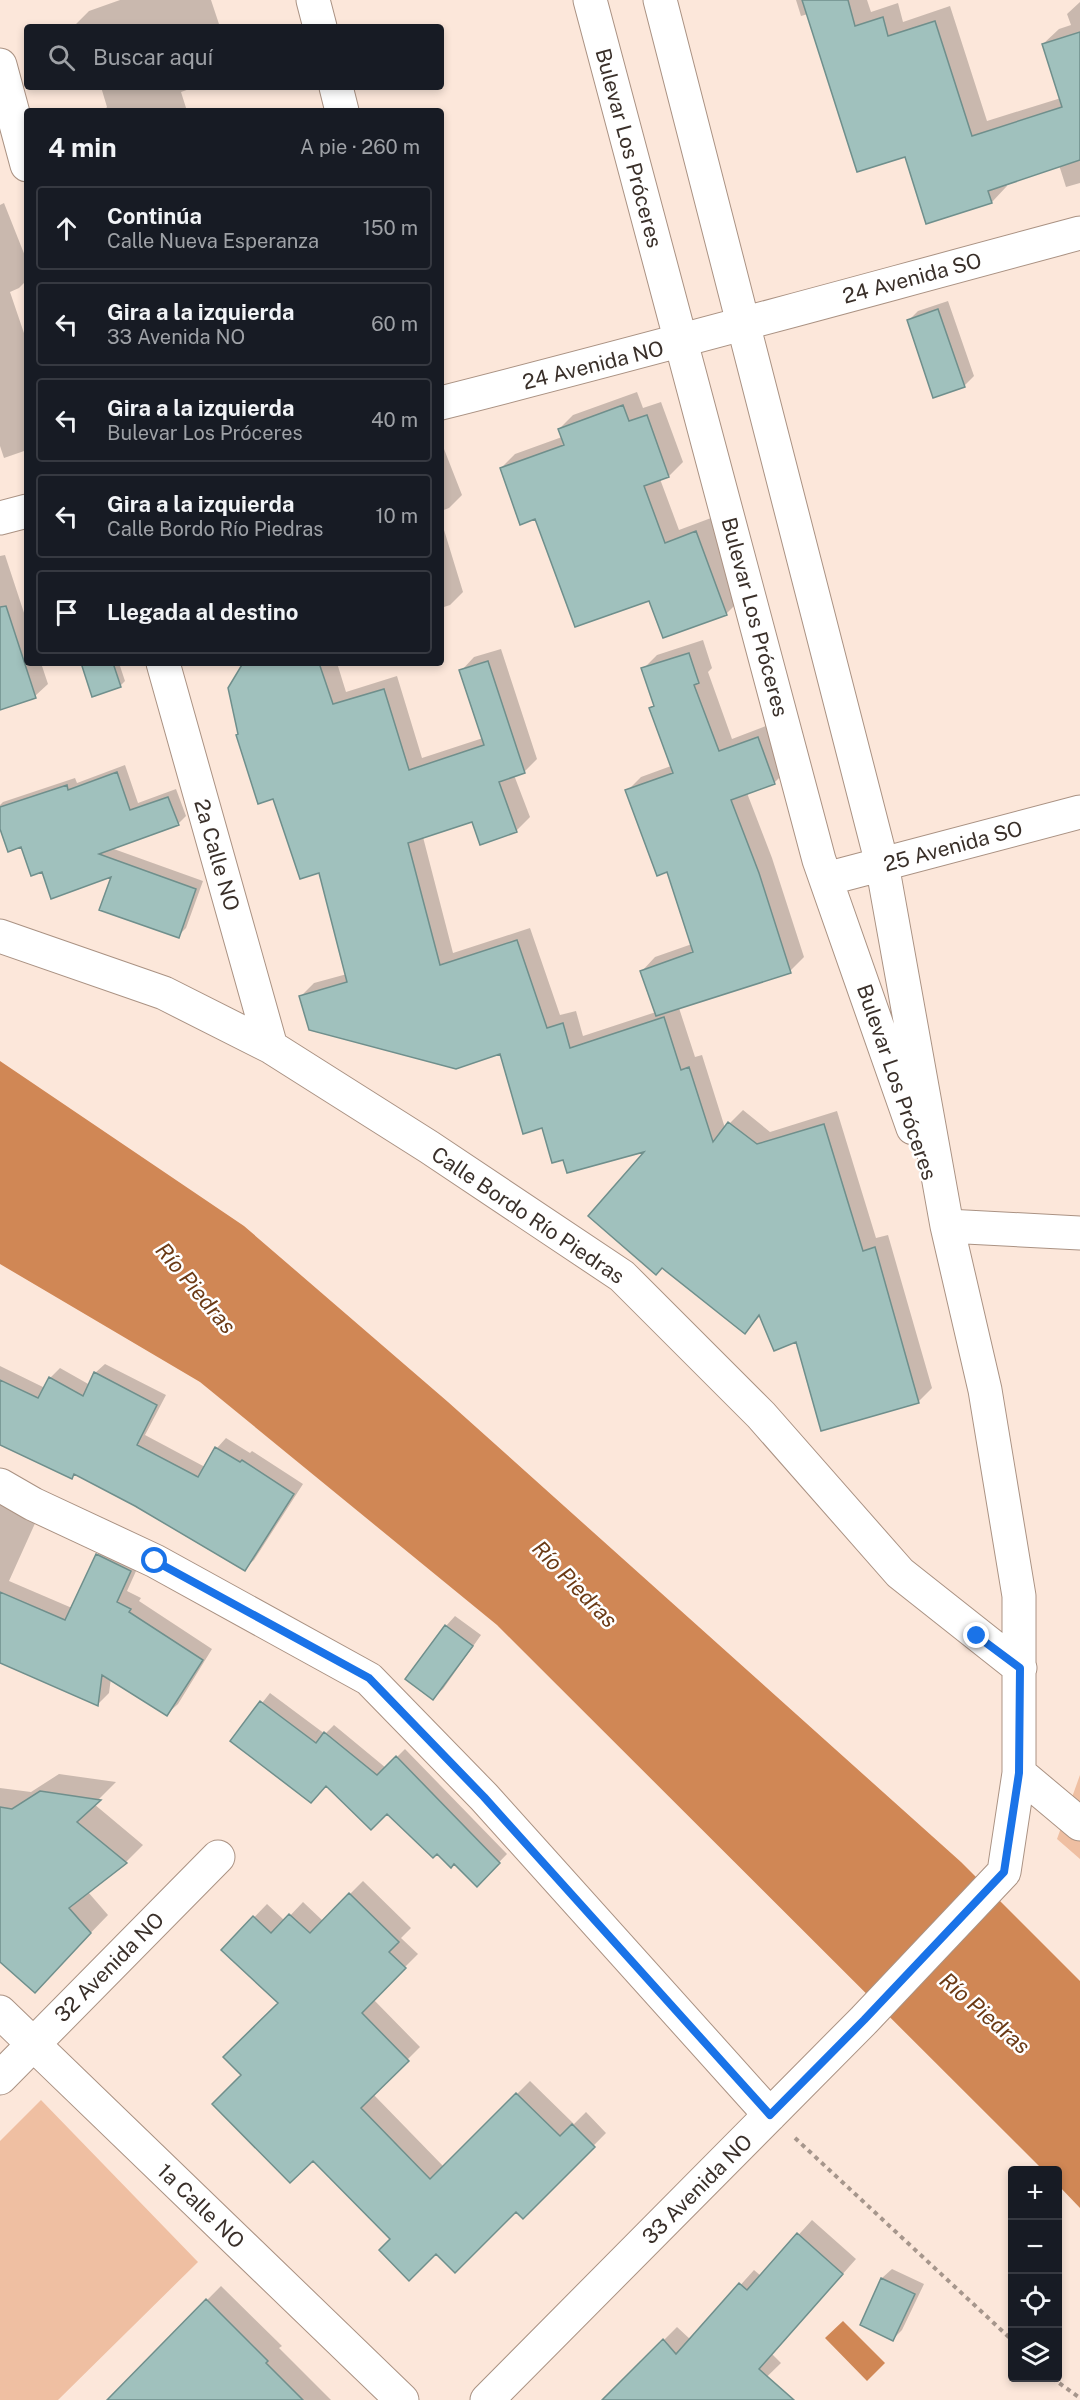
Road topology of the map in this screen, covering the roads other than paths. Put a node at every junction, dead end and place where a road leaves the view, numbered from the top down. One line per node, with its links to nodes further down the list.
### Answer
1 (313, 0): 4 (street)
2 (590, 0): 11 (street, Bulevar Los Próceres)
3 (660, 0): 10 (street, Bulevar Los Próceres)
4 (319, 24)
5 (0, 65): 8 (street)
6 (337, 90): 7 (street)
7 (341, 108)
8 (24, 154)
9 (1080, 234): 10 (street, 24 Avenida SO)
10 (744, 323): 11 (street, 24 Avenida NO); 17 (street, Bulevar Los Próceres)
11 (682, 342): 12 (street, 24 Avenida NO); 18 (street, Bulevar Los Próceres)
12 (444, 402)
13 (24, 512): 14 (street)
14 (0, 518)
15 (165, 666): 20 (street, 2a Calle NO)
16 (1080, 812): 17 (street, 25 Avenida SO)
17 (882, 864): 18 (street, 25 Avenida SO); 21 (street, Bulevar Los Próceres)
18 (826, 879): 21 (street, Bulevar Los Próceres)
19 (0, 936): 20 (street, Calle Bordo Río Piedras)
20 (271, 1047): 24 (street, Calle Bordo Río Piedras)
21 (947, 1226): 22 (street); 24 (street, Bulevar Los Próceres)
22 (1080, 1233)
23 (0, 1485): 32 (street)
24 (1020, 1668): 25 (street, Bulevar Los Próceres)
25 (1019, 1773): 26 (street); 28 (street, Bulevar Los Próceres)
26 (1080, 1824)
27 (218, 1857): 30 (street, 32 Avenida NO)
28 (1004, 1872): 32 (street, 33 Avenida NO)
29 (0, 2012): 30 (street, 1a Calle NO)
30 (33, 2044): 31 (street, 32 Avenida NO); 33 (street, 1a Calle NO)
31 (0, 2078)
32 (770, 2115): 34 (street, 33 Avenida NO)
33 (402, 2400)
34 (487, 2400)

